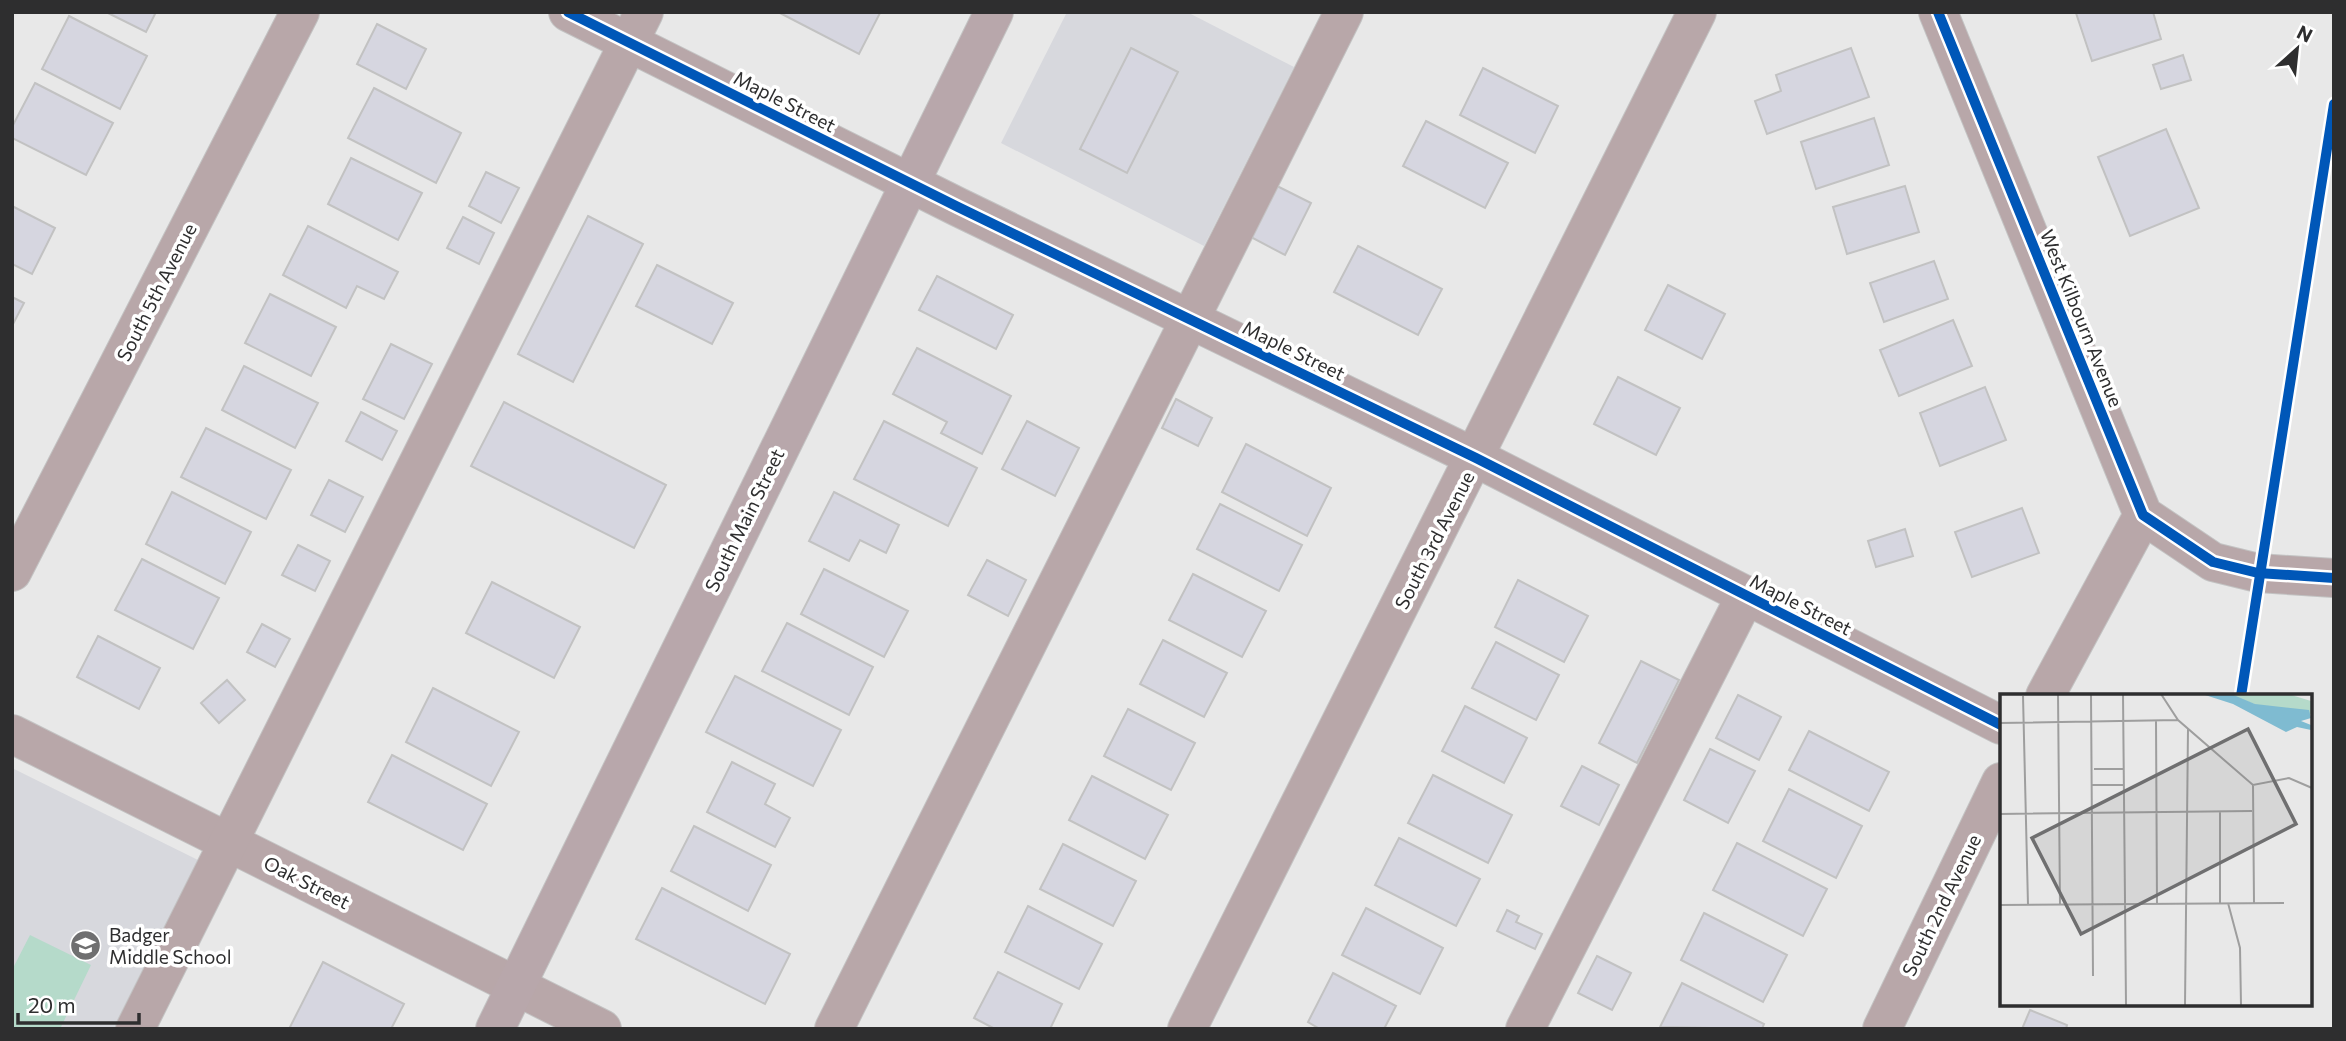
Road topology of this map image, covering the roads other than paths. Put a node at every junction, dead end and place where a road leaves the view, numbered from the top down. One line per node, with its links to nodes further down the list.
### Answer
1 (300, 12): 12 (street, South 5th Avenue)
2 (568, 12): 7 (street, Maple Street)
3 (994, 12): 8 (main road, South Main Street)
4 (1344, 12): 9 (street)
5 (1697, 12): 10 (street, South 3rd Avenue)
6 (1938, 12): 11 (street, West Kilbourn Avenue)
7 (636, 27): 8 (street, Maple Street); 19 (street)
8 (909, 182): 9 (street, Maple Street); 20 (main road, South Main Street)
9 (1191, 319): 10 (street, Maple Street); 24 (street)
10 (1476, 458): 14 (street, Maple Street); 25 (street, South 3rd Avenue)
11 (2143, 515): 13 (street); 15 (street)
12 (12, 572)
13 (2334, 578)
14 (1746, 595): 16 (street, Maple Street); 26 (street)
15 (2046, 694)
16 (2000, 724)
17 (12, 734): 19 (street, Oak Street)
18 (2000, 784): 27 (street, South 2nd Avenue)
19 (228, 842): 20 (street, Oak Street); 21 (street)
20 (516, 988): 22 (main road, South Main Street); 23 (street, Oak Street)
21 (135, 1029)
22 (495, 1029)
23 (602, 1029)
24 (834, 1029)
25 (1187, 1029)
26 (1525, 1029)
27 (1882, 1029)

